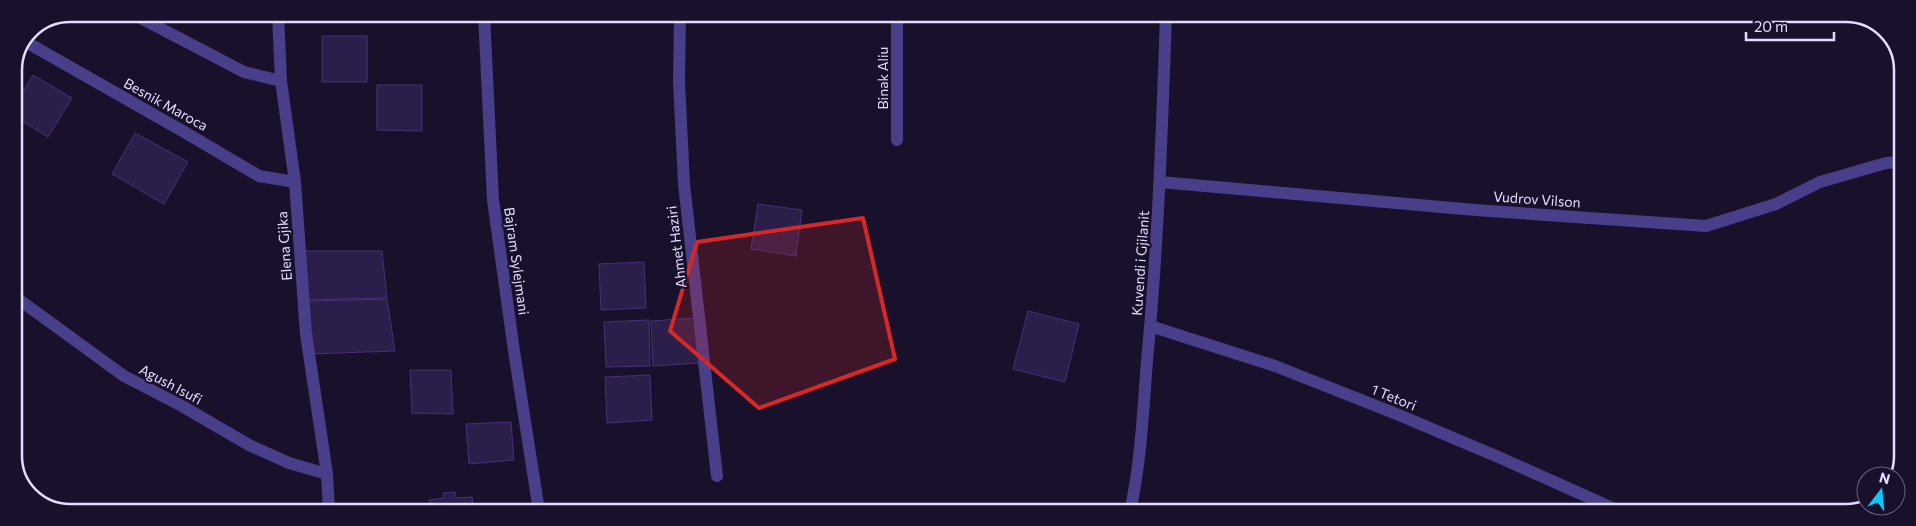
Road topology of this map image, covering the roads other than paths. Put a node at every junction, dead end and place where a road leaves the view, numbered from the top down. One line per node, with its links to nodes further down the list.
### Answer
1 (148, 22): 8 (street)
2 (278, 22): 8 (street, Elena Gjika)
3 (484, 22): 18 (street, Bajram Sylejmani)
4 (680, 22): 16 (street, Ahmet Haziri)
5 (897, 22): 9 (street, Binak Aliu)
6 (1166, 22): 12 (street, Kuvendi i Gjilanit)
7 (31, 45): 11 (street, Besnik Maroca)
8 (281, 81): 11 (street, Elena Gjika)
9 (897, 140)
10 (1893, 163): 12 (street, Vudrov Vilson)
11 (295, 182): 15 (street, Elena Gjika)
12 (1160, 182): 14 (street, Kuvendi i Gjilanit)
13 (23, 302): 15 (street, Agush Isufi)
14 (1150, 326): 19 (street, Kuvendi i Gjilanit); 20 (street, 1 Tetori)
15 (327, 474): 17 (street, Elena Gjika)
16 (717, 476)
17 (329, 504)
18 (538, 504)
19 (1132, 504)
20 (1603, 504)

